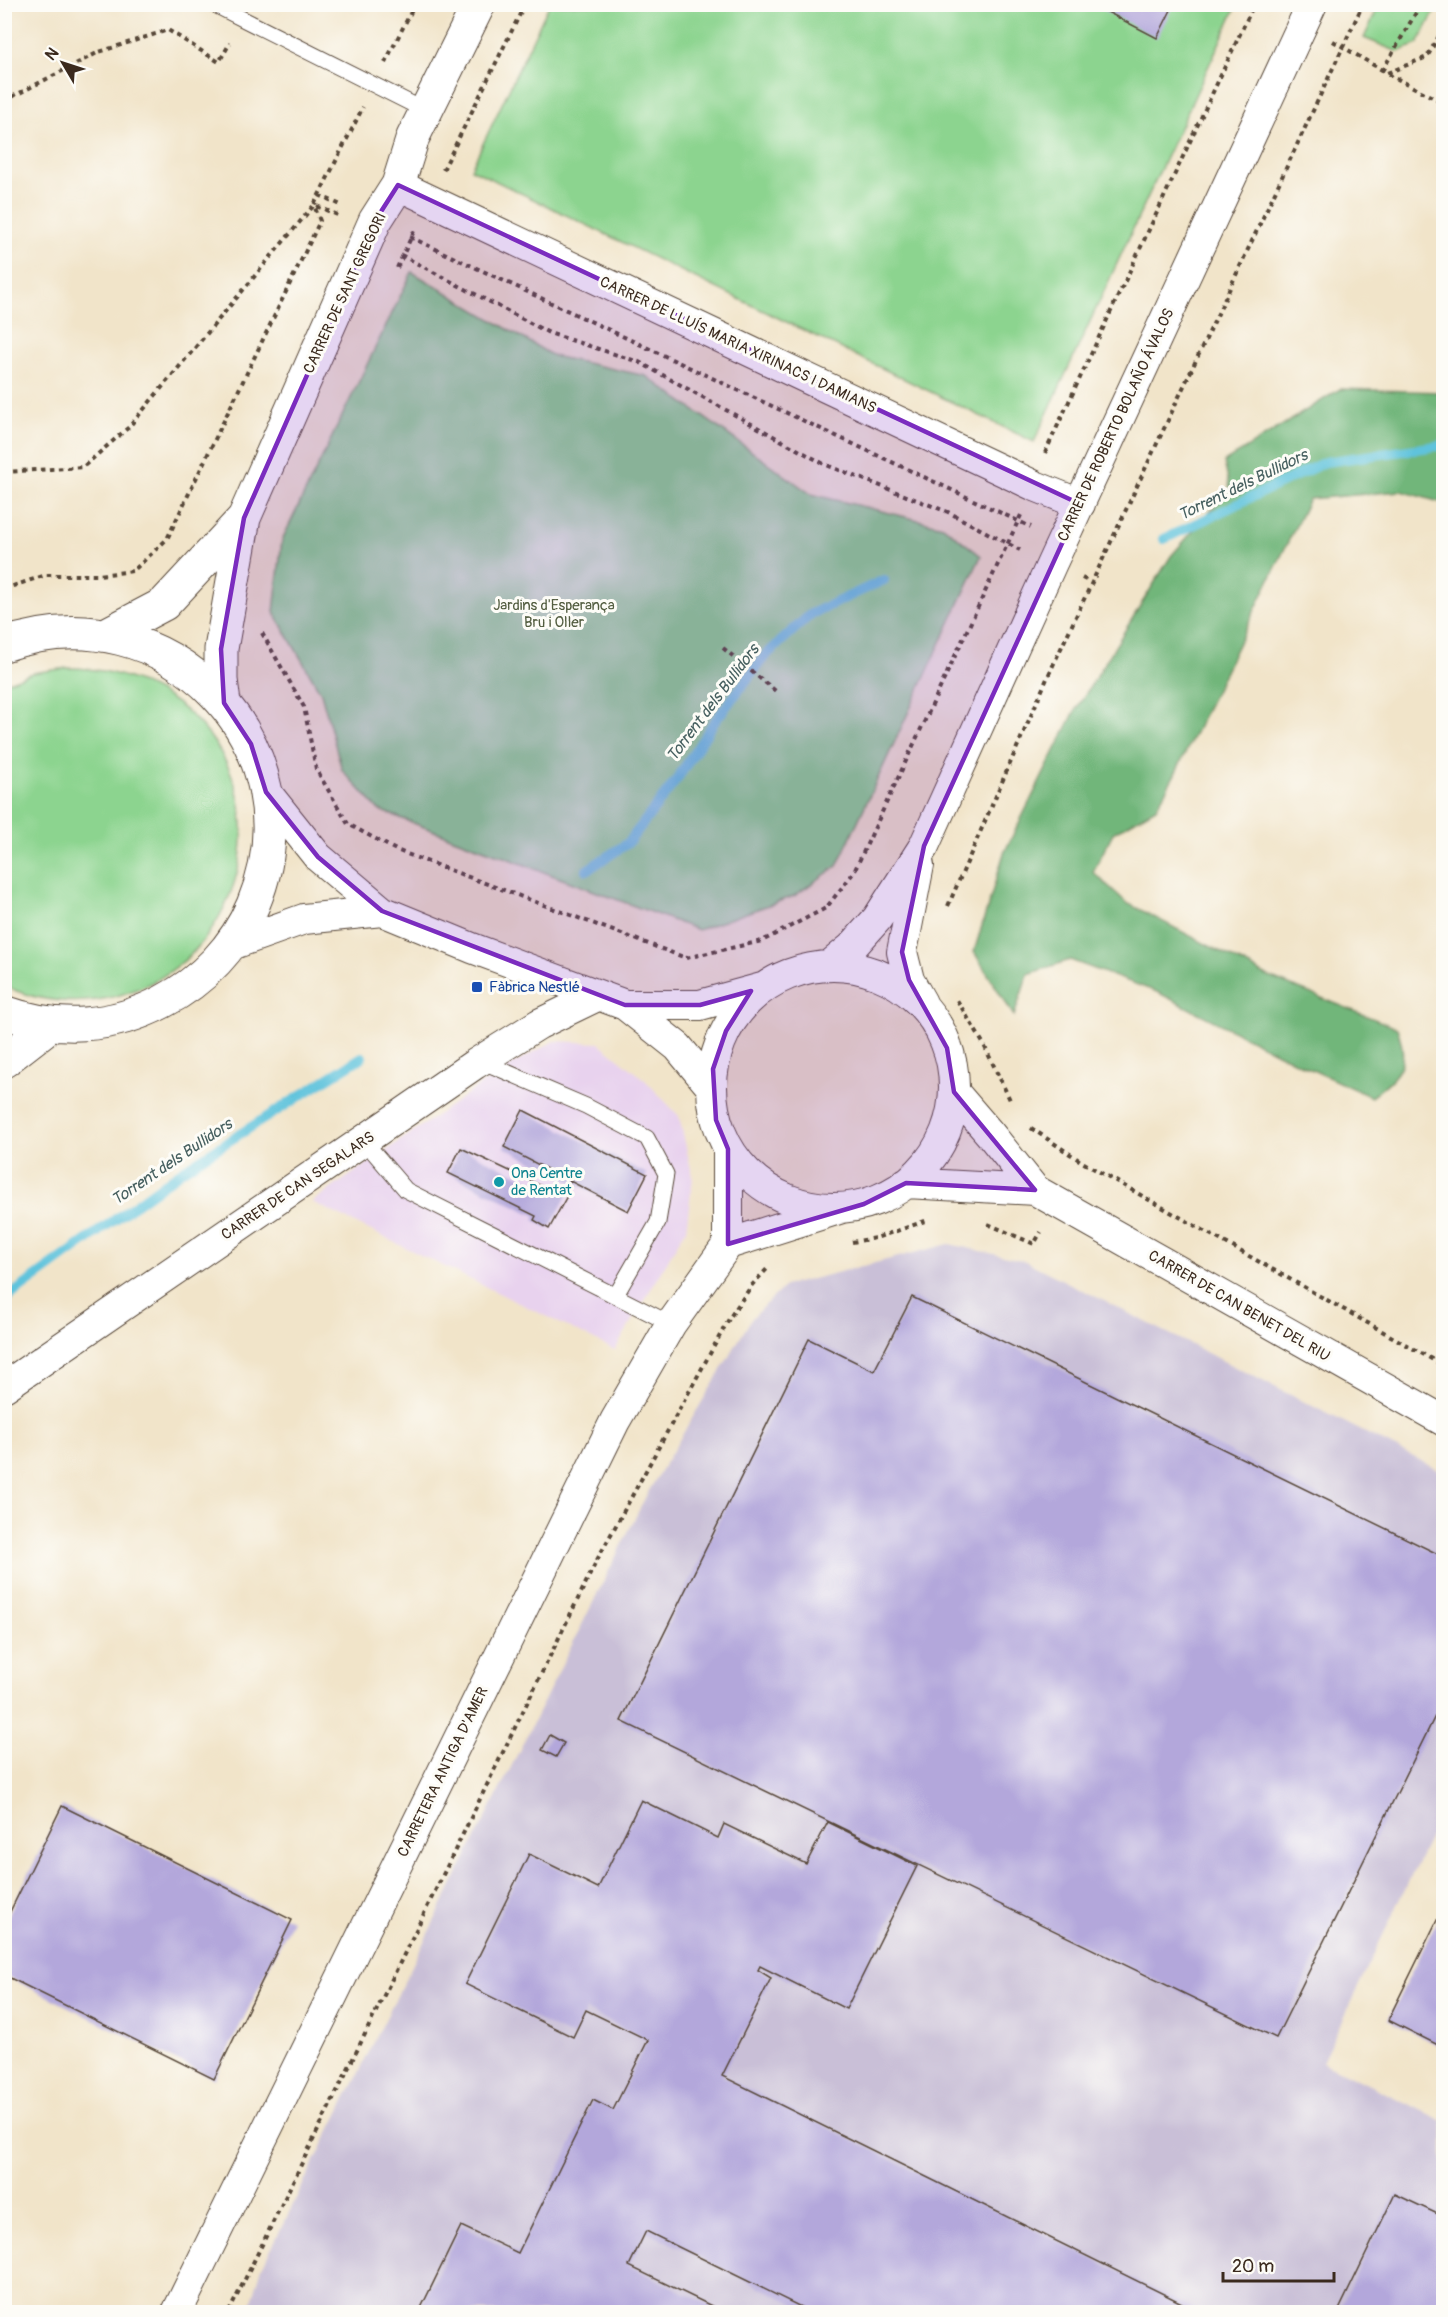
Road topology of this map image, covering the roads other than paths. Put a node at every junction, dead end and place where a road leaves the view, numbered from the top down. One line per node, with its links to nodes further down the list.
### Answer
1 (213, 4): 4 (lane)
2 (479, 4): 4 (main road, CARRER DE SANT GREGORI)
3 (1312, 4): 6 (street, CARRER DE ROBERTO BOLAÑO ÁVALOS)
4 (426, 111): 5 (main road, CARRER DE SANT GREGORI)
5 (398, 185): 6 (street, CARRER DE LLUÍS MARIA XIRINACS I DAMIANS); 7 (main road, CARRER DE SANT GREGORI)
6 (1080, 504): 12 (street, CARRER DE ROBERTO BOLAÑO ÁVALOS)
7 (243, 518): 8 (main road, CARRER DE SANT GREGORI); 10 (main road, CARRER DE SANT GREGORI)
8 (105, 635): 9 (main road); 10 (main road)
9 (4, 645)
10 (224, 703): 11 (main road)
11 (266, 792): 13 (street); 14 (main road)
12 (924, 846): 15 (street, CARRER DE ROBERTO BOLAÑO ÁVALOS); 19 (street, CARRER DE ROBERTO BOLAÑO ÁVALOS)
13 (382, 911): 14 (street); 17 (street)
14 (231, 945): 21 (main road)
15 (829, 966): 16 (street); 19 (street)
16 (765, 987): 18 (street); 24 (street)
17 (597, 996): 18 (street); 23 (street, CARRER DE CAN SEGALARS)
18 (625, 1005): 24 (street)
19 (927, 1011): 25 (street, CARRER DE ROBERTO BOLAÑO ÁVALOS)
20 (4, 1012): 21 (main road)
21 (53, 1023): 22 (main road)
22 (4, 1061)
23 (481, 1061): 26 (street, CARRER DE CAN SEGALARS); 32 (lane)
24 (712, 1088): 27 (street)
25 (954, 1092): 28 (street); 29 (street, CARRER DE CAN BENET DEL RIU)
26 (363, 1141): 32 (lane); 34 (street, CARRER DE CAN SEGALARS)
27 (728, 1149): 30 (street); 31 (street)
28 (906, 1183): 29 (street, CARRER DE CAN BENET DEL RIU); 30 (street)
29 (1047, 1196): 35 (street, CARRER DE CAN BENET DEL RIU)
30 (842, 1208): 31 (street)
31 (728, 1244): 33 (street, CARRETERA ANTIGA D'AMER)
32 (616, 1295): 33 (lane)
33 (671, 1324): 36 (street, CARRETERA ANTIGA D'AMER)
34 (4, 1387)
35 (1443, 1421)
36 (177, 2313)

